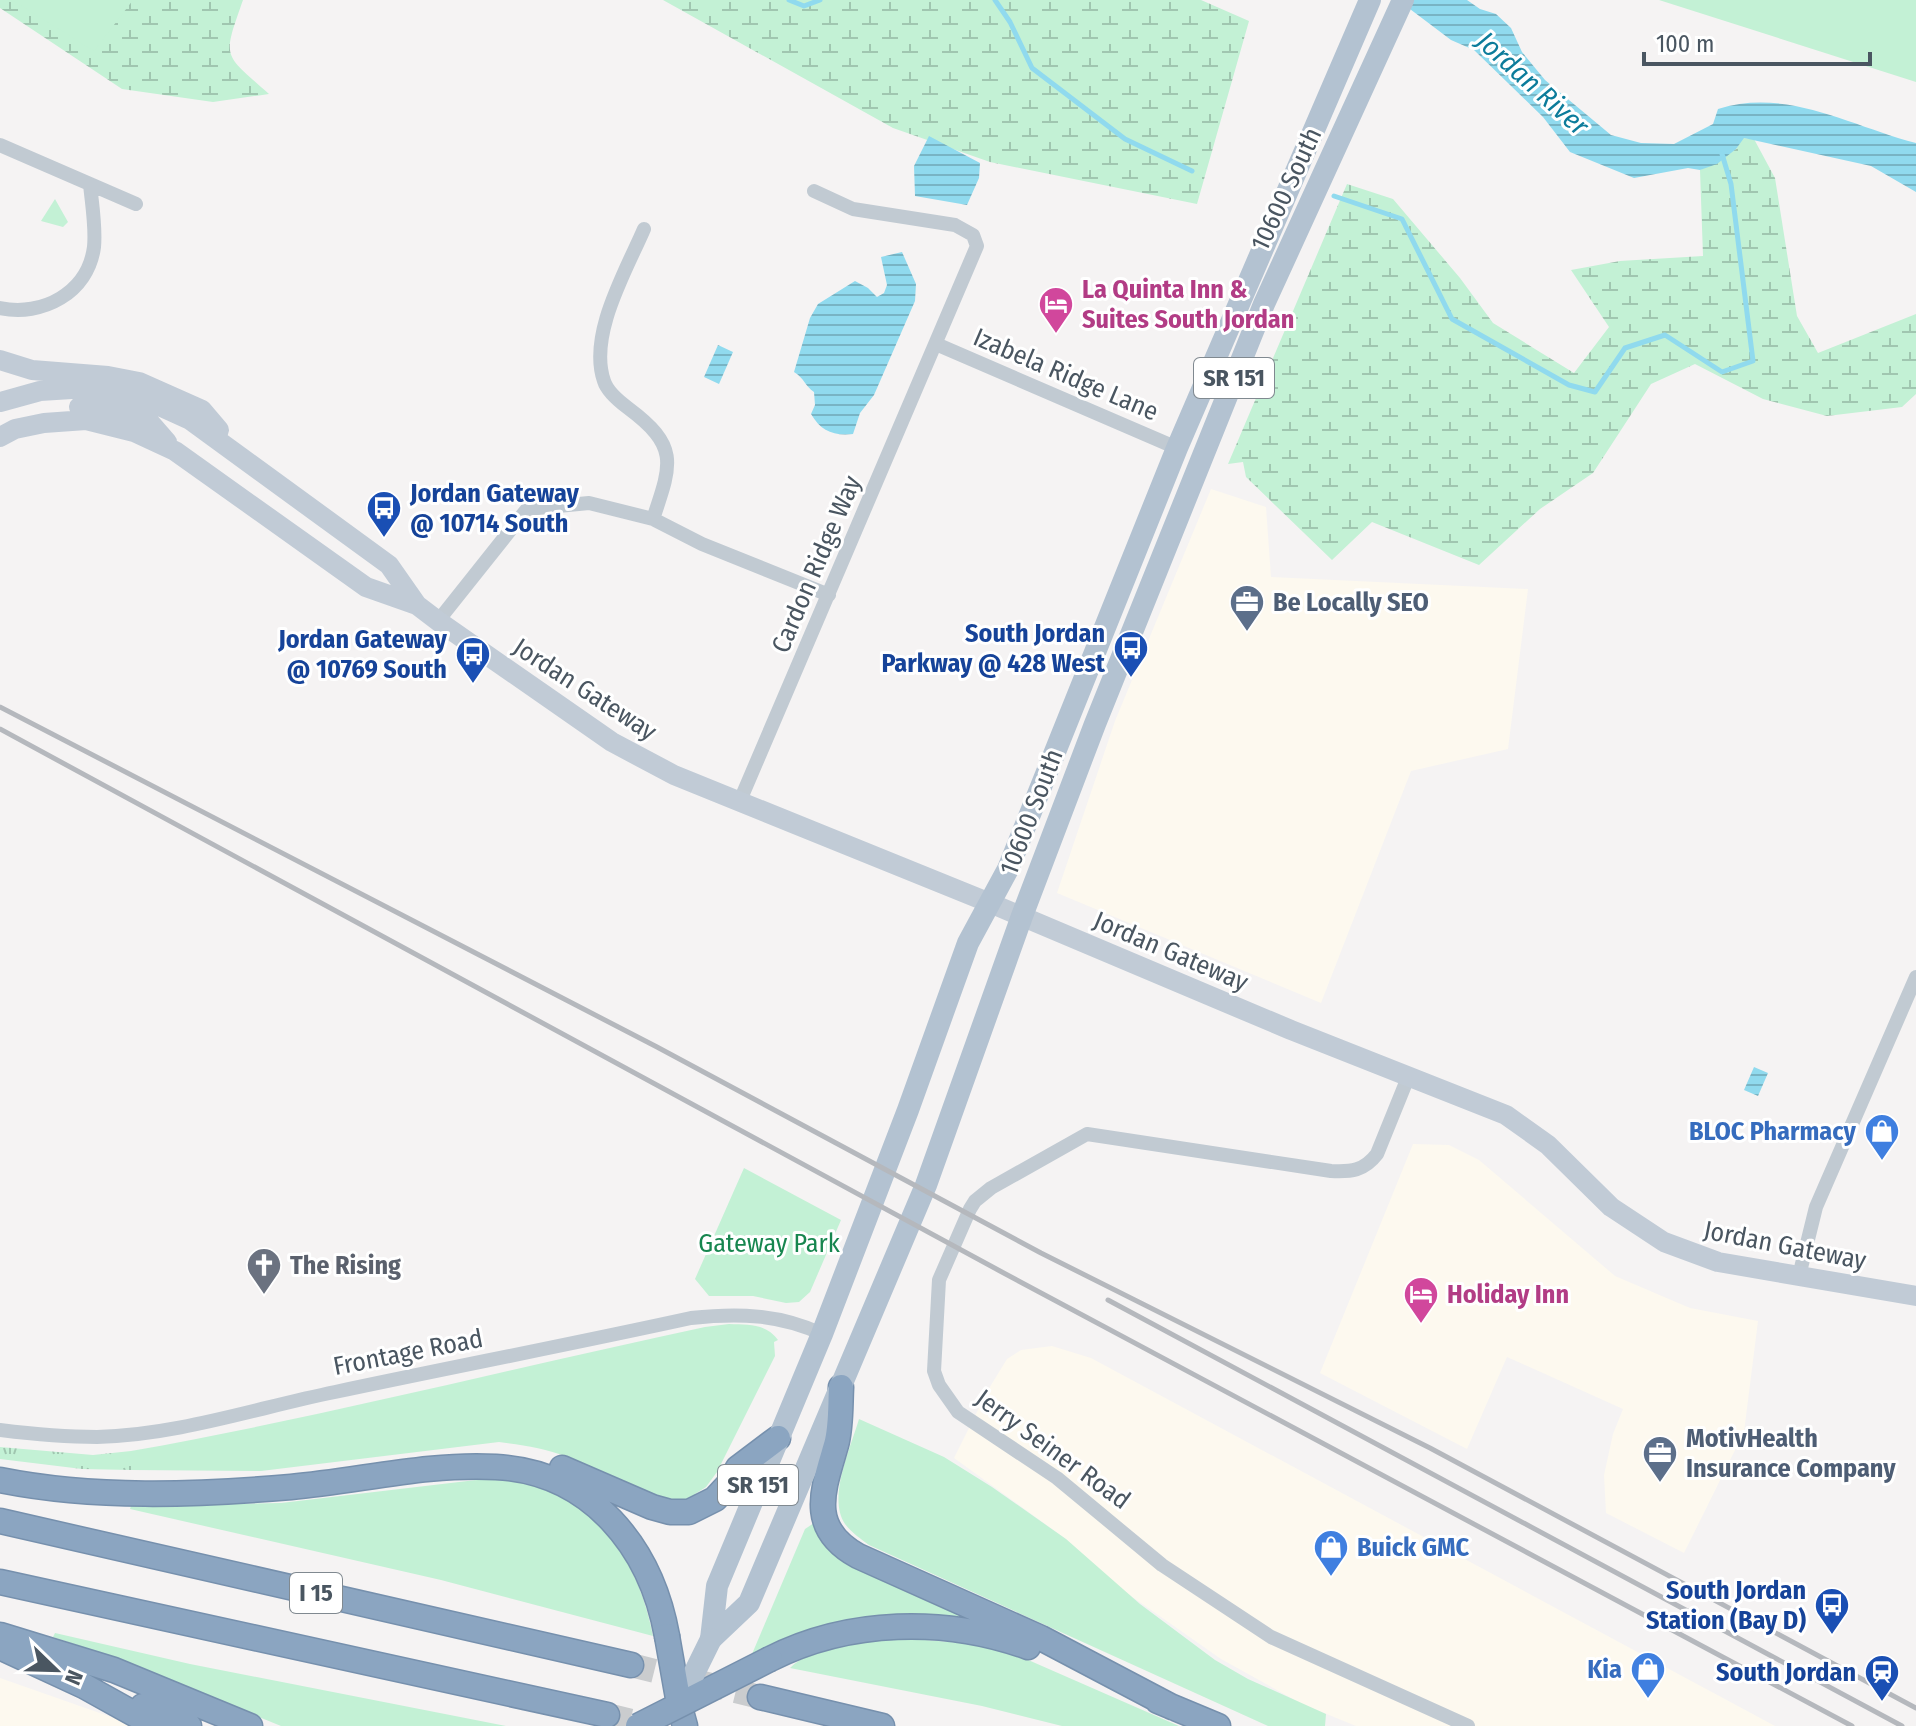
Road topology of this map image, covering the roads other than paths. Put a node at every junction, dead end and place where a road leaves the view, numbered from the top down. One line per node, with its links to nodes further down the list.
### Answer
1 (1370, 0): 15 (main road, 10600 South / SR 151)
2 (1403, 0): 23 (main road, 10600 South / SR 151)
3 (0, 145): 4 (street)
4 (90, 184): 6 (street); 8 (street)
5 (814, 191): 9 (street, Cardon Ridge Way)
6 (136, 204)
7 (644, 229): 17 (street)
8 (0, 308)
9 (936, 344): 15 (street, Izabela Ridge Lane); 18 (street, Cardon Ridge Way)
10 (0, 360): 14 (main road)
11 (0, 402): 14 (main road, Jordan Gateway)
12 (0, 420): 16 (main road)
13 (0, 437): 16 (main road, Jordan Gateway)
14 (230, 447): 19 (main road, Jordan Gateway)
15 (1177, 448): 22 (main road, 10600 South / SR 151)
16 (175, 451): 19 (main road, Jordan Gateway)
17 (653, 519): 18 (street); 20 (street)
18 (829, 595): 21 (street, Cardon Ridge Way)
19 (417, 605): 20 (main road, Jordan Gateway)
20 (438, 621): 21 (main road, Jordan Gateway)
21 (739, 803): 22 (main road, Jordan Gateway)
22 (990, 903): 23 (main road, Jordan Gateway); 28 (main road, 10600 South / SR 151)
23 (1022, 916): 25 (main road, Jordan Gateway); 29 (main road, 10600 South / SR 151)
24 (1916, 977): 26 (street)
25 (1409, 1075): 26 (main road, Jordan Gateway); 51 (street, Jerry Seiner Road)
26 (1799, 1276): 27 (main road, Jordan Gateway)
27 (1916, 1296)
28 (822, 1334): 30 (street, Frontage Road); 31 (main road, 10600 South / SR 151)
29 (841, 1387): 37 (main road, 10600 South / SR 151); 42 (highway)
30 (0, 1430)
31 (778, 1438): 32 (highway); 37 (main road, 10600 South / SR 151)
32 (423, 1471): 33 (highway); 44 (highway, bridge)
33 (0, 1480)
34 (0, 1521): 39 (highway, I 15)
35 (0, 1582): 43 (highway, I 15)
36 (0, 1635): 47 (highway)
37 (711, 1639): 44 (main road, 10600 South / SR 151, bridge)
38 (0, 1647): 40 (highway)
39 (631, 1665)
40 (84, 1686): 45 (highway); 46 (highway)
41 (760, 1697): 49 (highway)
42 (1172, 1707): 44 (highway, bridge); 50 (highway)
43 (607, 1715)
44 (678, 1719): 48 (highway, bridge)
45 (156, 1726)
46 (189, 1726)
47 (250, 1726)
48 (638, 1726)
49 (882, 1726)
50 (1218, 1726)
51 (1468, 1726)

